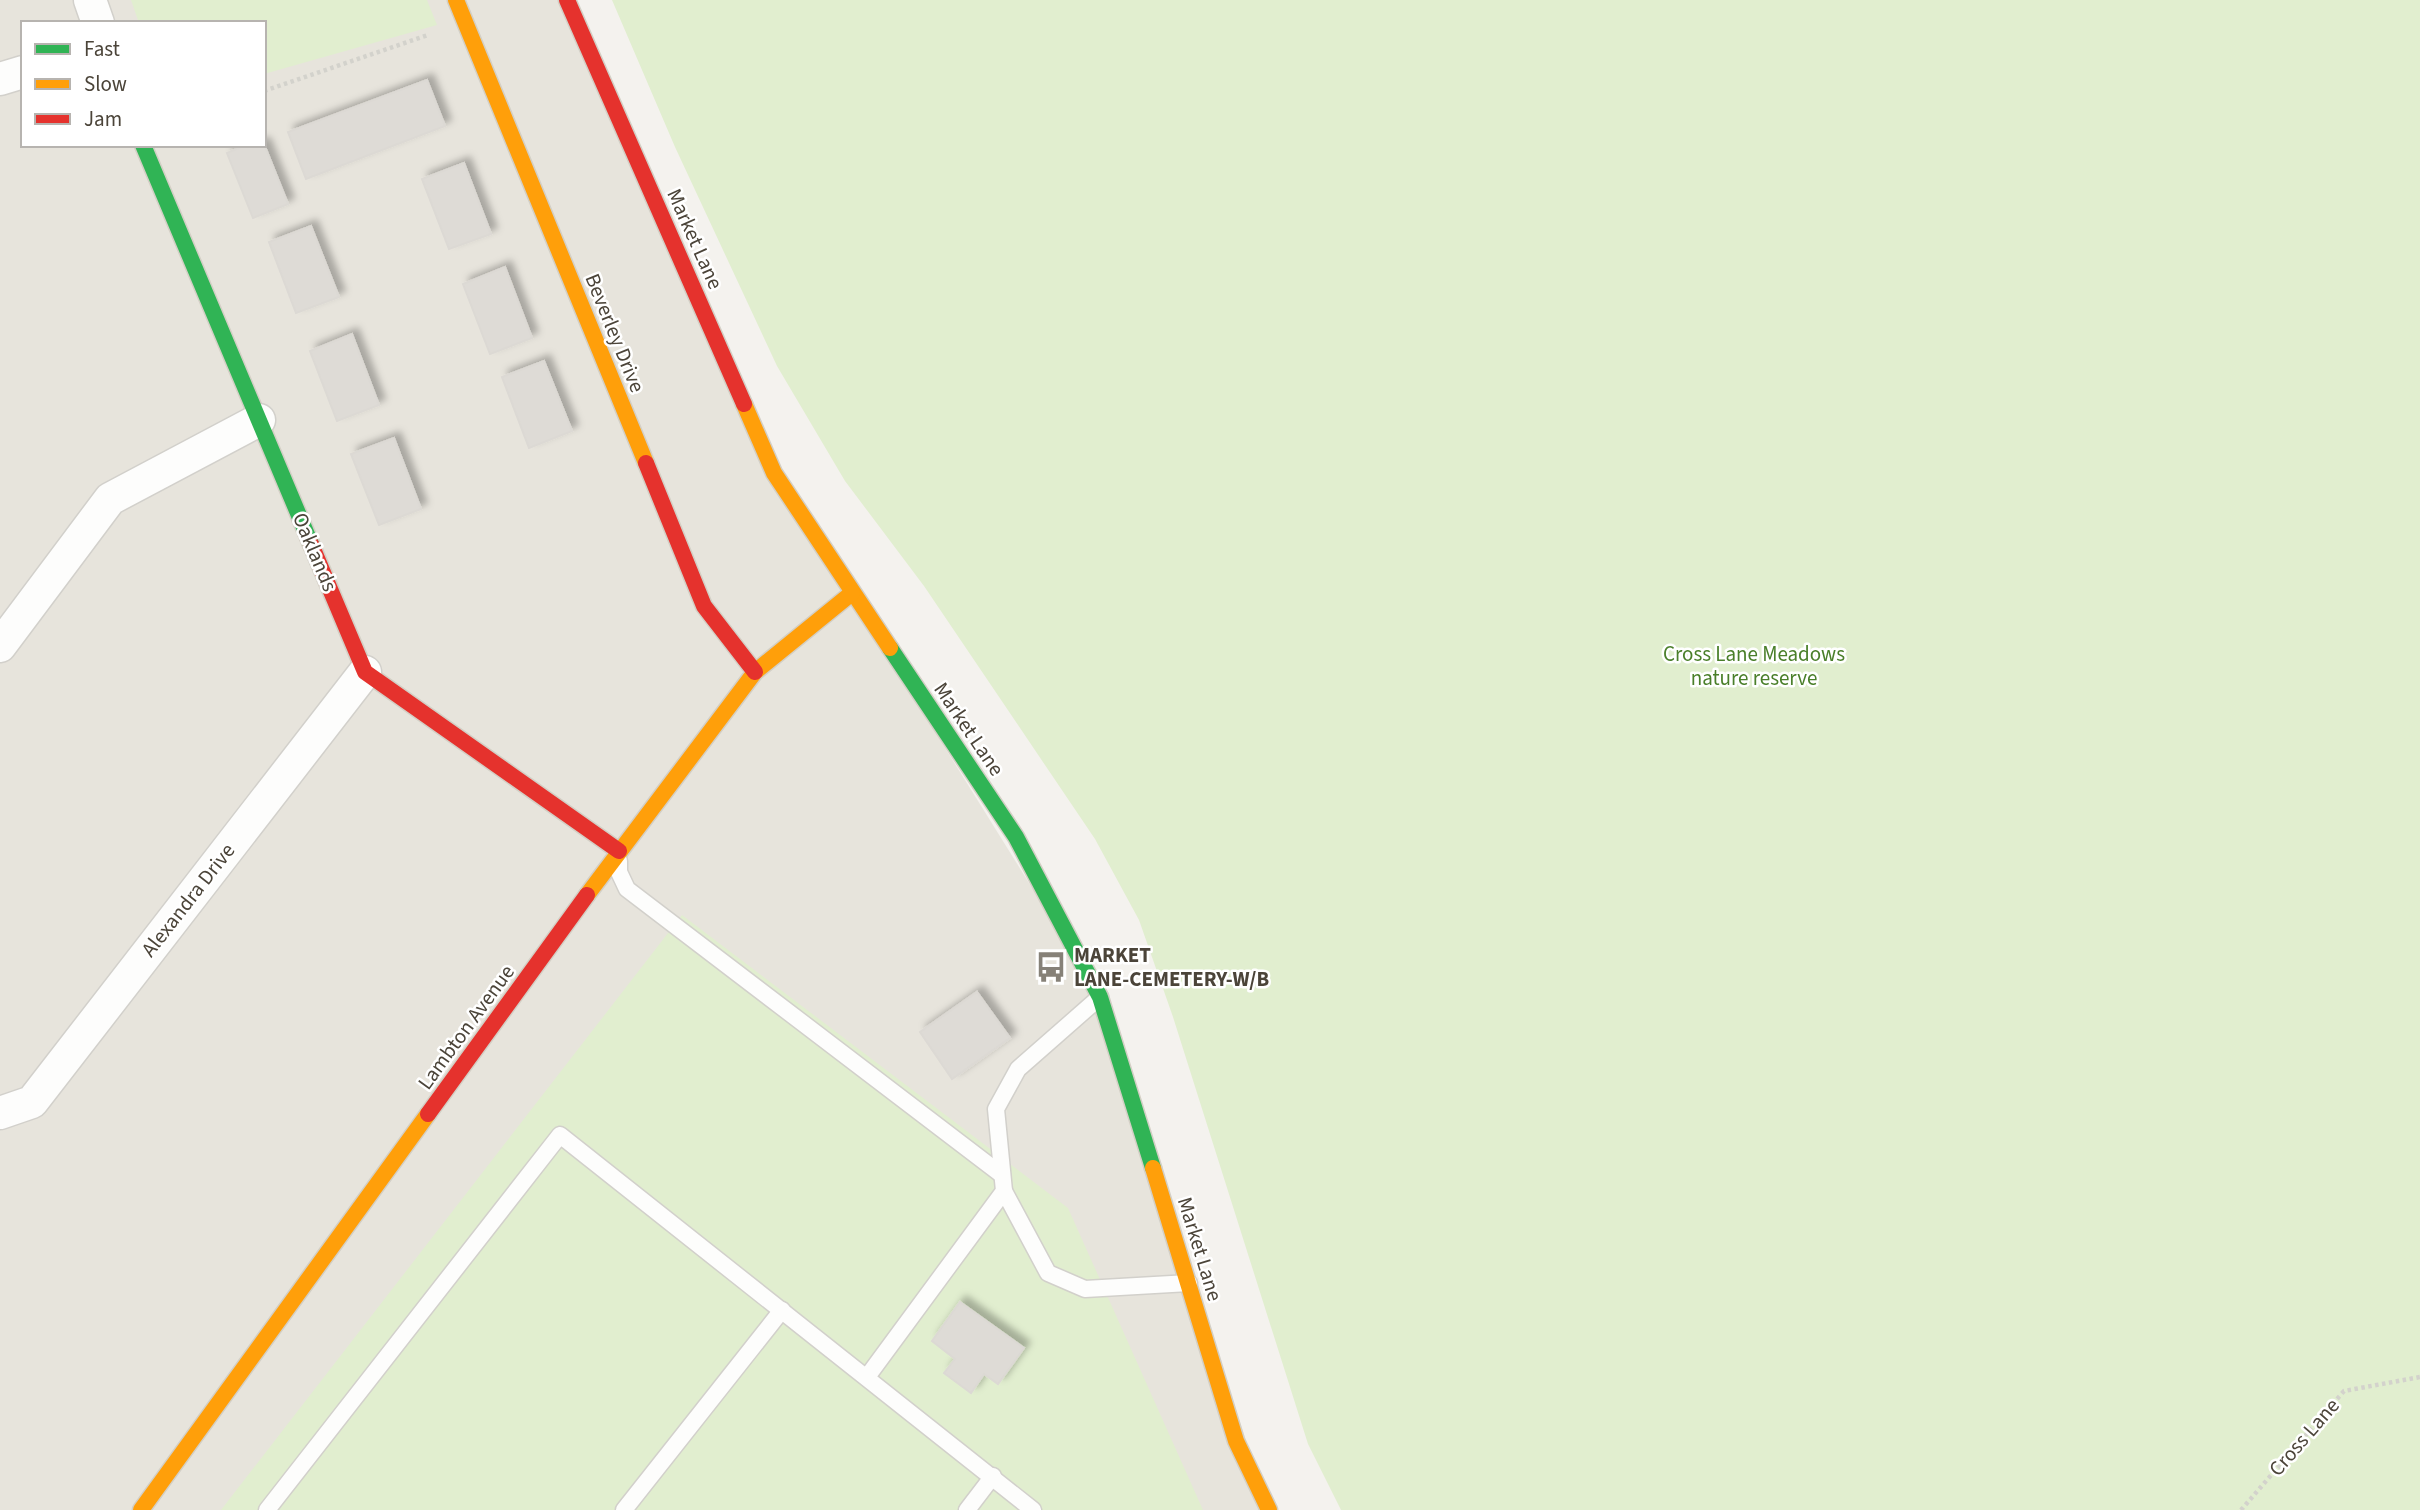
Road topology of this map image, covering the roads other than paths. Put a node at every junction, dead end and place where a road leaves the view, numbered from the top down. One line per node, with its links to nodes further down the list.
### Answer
1 (90, 0): 4 (street)
2 (456, 0): 12 (street, Beverley Drive)
3 (567, 0): 9 (street, Market Lane)
4 (97, 21)
5 (21, 73): 6 (street)
6 (0, 79)
7 (144, 147): 8 (street, Oaklands)
8 (259, 420): 10 (street); 11 (street, Oaklands)
9 (852, 593): 12 (street, Lambton Avenue); 14 (street, Market Lane)
10 (0, 646)
11 (365, 671): 13 (street); 15 (street, Alexandra Drive)
12 (755, 672): 13 (street, Lambton Avenue)
13 (620, 851): 16 (lane); 21 (street, Lambton Avenue)
14 (1100, 997): 16 (lane); 17 (street, Market Lane)
15 (0, 1113)
16 (1003, 1183): 17 (lane); 19 (lane)
17 (1189, 1283): 26 (street, Market Lane)
18 (782, 1310): 19 (lane); 22 (lane); 23 (lane)
19 (867, 1377): 20 (lane)
20 (993, 1476): 24 (lane); 25 (lane)
21 (141, 1510)
22 (267, 1510)
23 (624, 1510)
24 (967, 1510)
25 (1033, 1510)
26 (1269, 1510)

